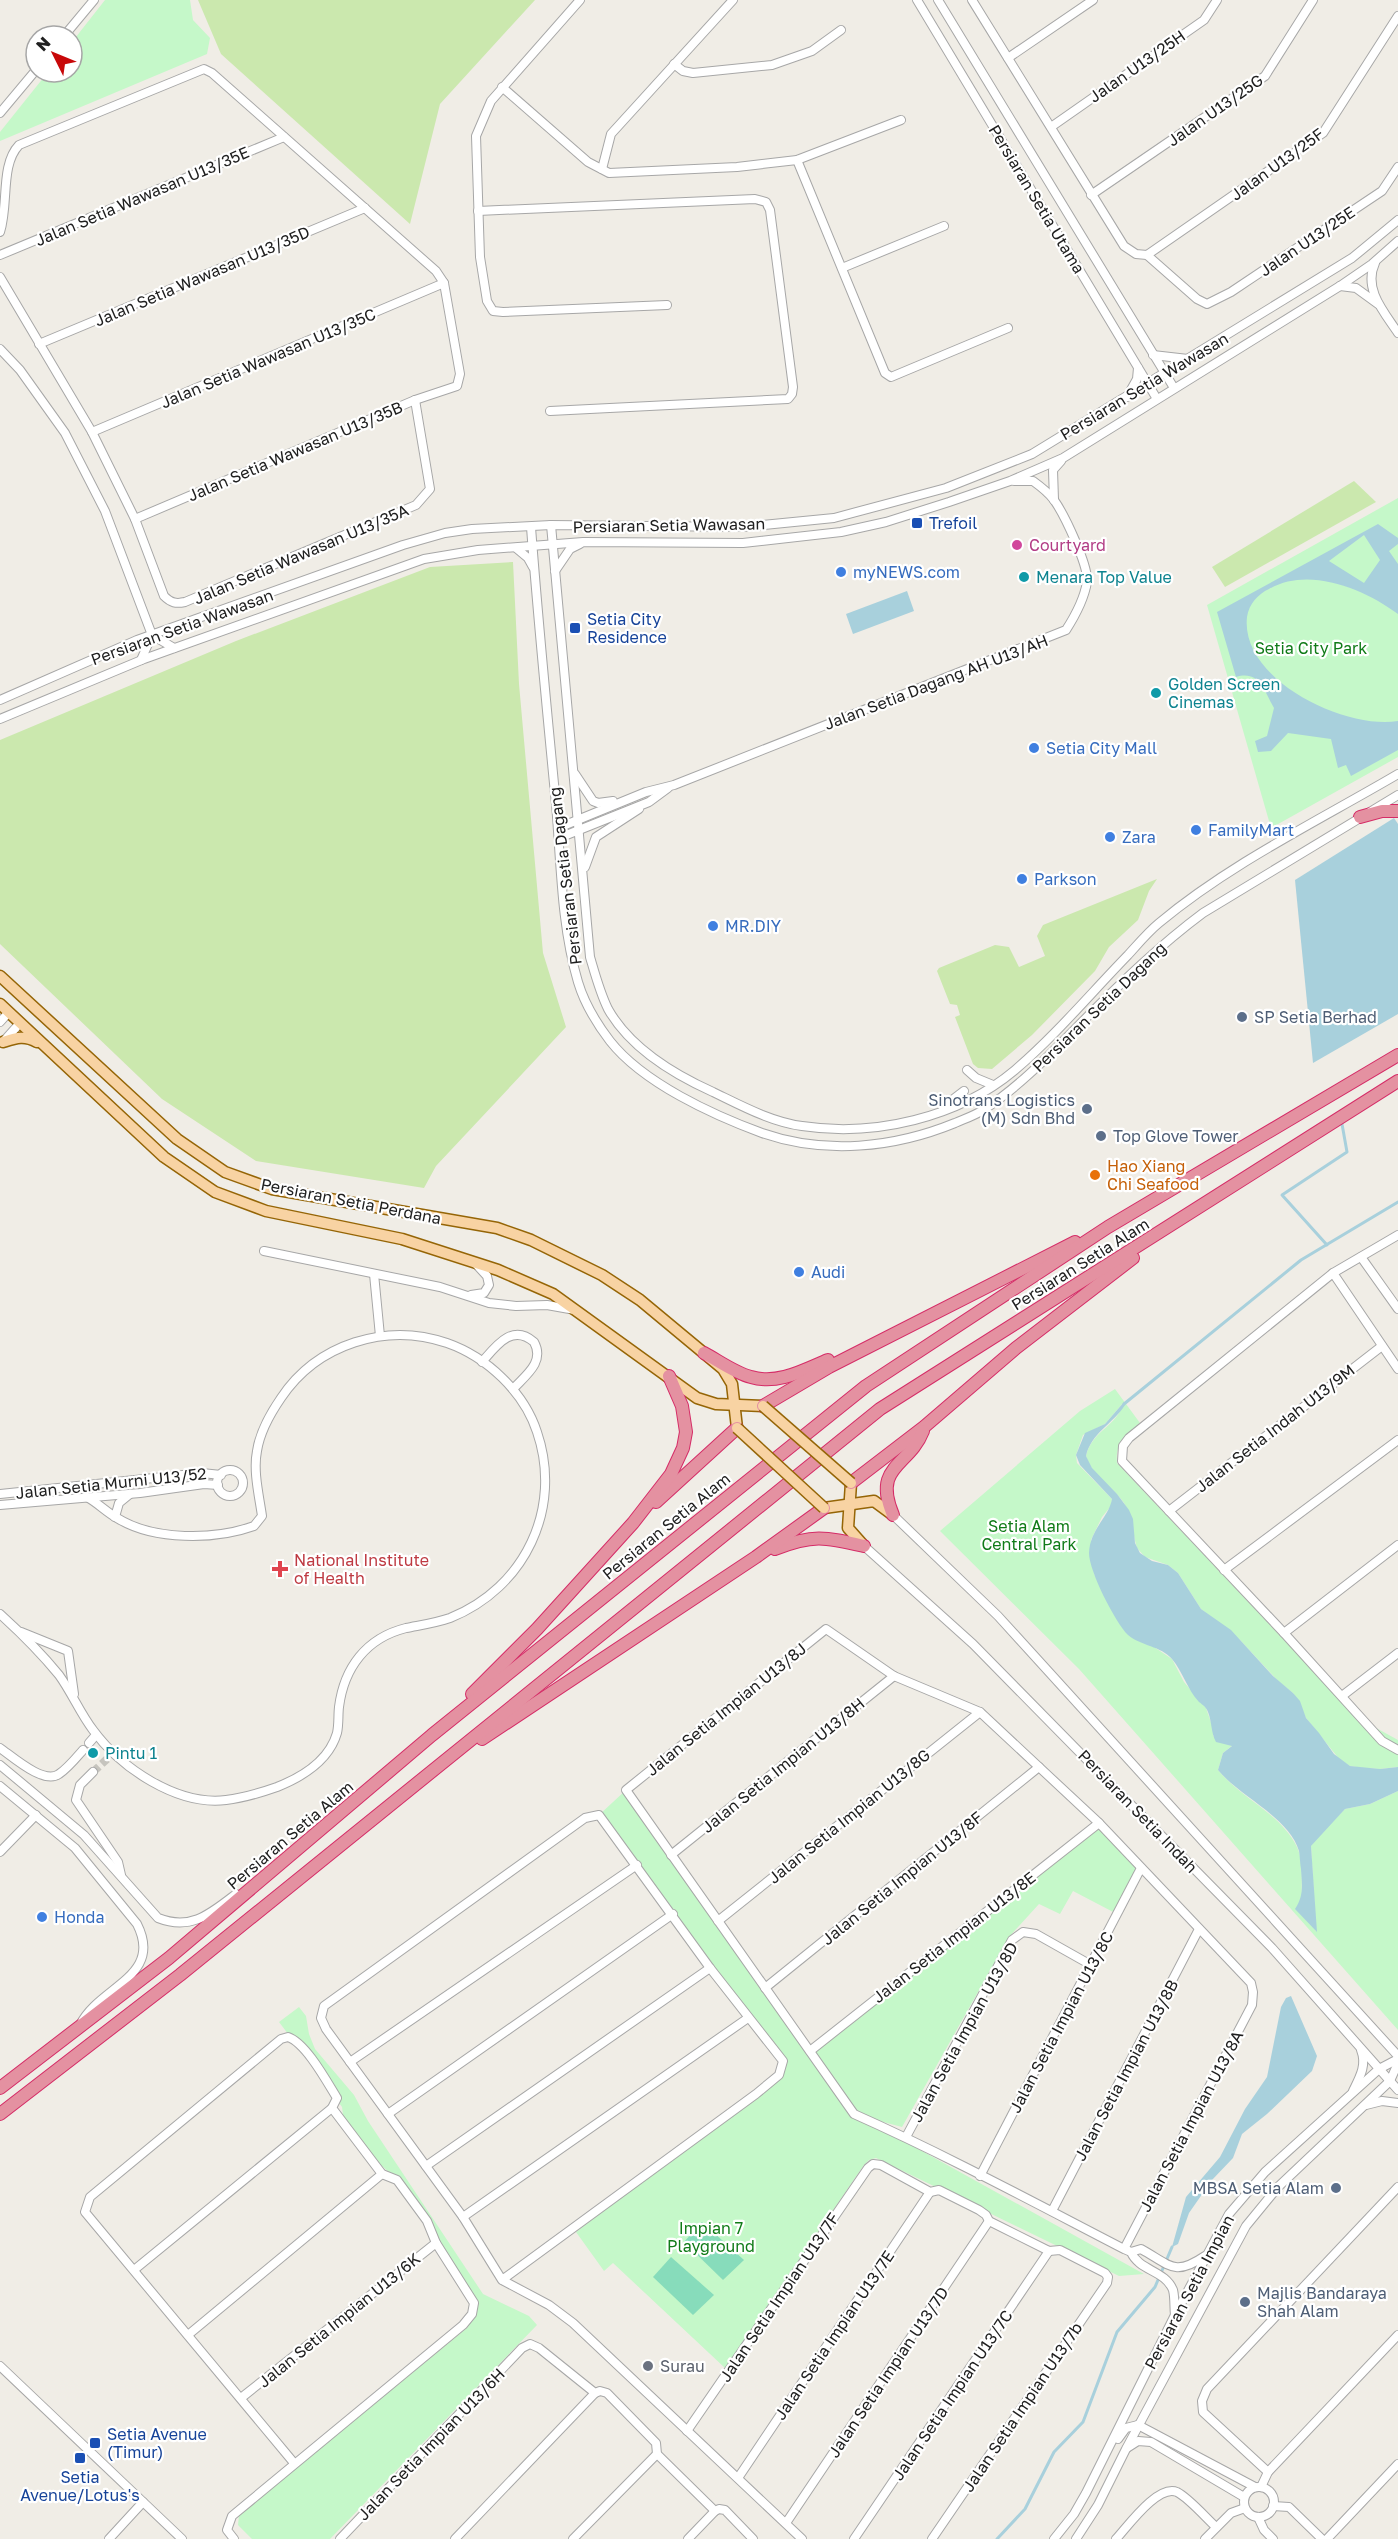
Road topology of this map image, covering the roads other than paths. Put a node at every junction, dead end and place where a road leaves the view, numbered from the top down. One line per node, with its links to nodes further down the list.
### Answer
1 (94, 0): 13 (street)
2 (580, 0): 18 (street)
3 (733, 0): 16 (street)
4 (917, 0): 11 (street, Persiaran Setia Utama)
5 (926, 0): 11 (street)
6 (972, 0): 15 (street)
7 (1093, 0): 15 (street)
8 (1217, 0): 21 (street, Jalan U13/25H)
9 (1313, 0): 26 (street, Jalan U13/25G)
10 (940, 1): 46 (street, Persiaran Setia Utama)
11 (926, 13): 48 (street, Persiaran Setia Utama)
12 (1398, 16): 34 (street, Jalan U13/25F)
13 (74, 24)
14 (841, 30): 16 (street)
15 (1008, 58): 21 (street)
16 (674, 64): 25 (street)
17 (25, 84): 19 (street)
18 (502, 87): 25 (street); 28 (street)
19 (0, 114)
20 (902, 120): 23 (street)
21 (1051, 127): 26 (street)
22 (284, 137): 27 (street); 31 (street); 33 (street, Jalan Setia Wawasan U13/35E)
23 (797, 160): 25 (street); 36 (street)
24 (1398, 167): 34 (street, Jalan U13/25E)
25 (602, 169)
26 (1091, 195): 34 (street)
27 (365, 208): 38 (street); 44 (street, Jalan Setia Wawasan U13/35D)
28 (478, 211): 40 (street); 55 (street)
29 (1398, 220): 47 (street, Persiaran Setia Wawasan)
30 (945, 226): 36 (street)
31 (0, 232)
32 (1398, 242): 35 (street, Persiaran Setia Wawasan)
33 (0, 255)
34 (1147, 255)
35 (1377, 260): 39 (street, Persiaran Setia Wawasan); 41 (street)
36 (842, 268): 42 (street)
37 (0, 277): 44 (street)
38 (444, 283): 54 (street, Jalan Setia Wawasan U13/35B); 56 (street, Jalan Setia Wawasan U13/35C)
39 (1340, 286): 41 (street); 51 (street, Persiaran Setia Wawasan)
40 (667, 305)
41 (1379, 305): 43 (street)
42 (1008, 328)
43 (1398, 333)
44 (39, 344): 56 (street)
45 (0, 349): 69 (street)
46 (1153, 355): 47 (street); 49 (street, Persiaran Setia Utama)
47 (1188, 359): 49 (street, Persiaran Setia Wawasan)
48 (1138, 368): 50 (street, Persiaran Setia Utama); 52 (street)
49 (1165, 374): 50 (street, Persiaran Setia Wawasan); 51 (street, Persiaran Setia Utama)
50 (1148, 384): 52 (street, Persiaran Setia Wawasan); 53 (street, Persiaran Setia Utama)
51 (1173, 388): 53 (street, Persiaran Setia Wawasan)
52 (1127, 397): 61 (street, Persiaran Setia Wawasan)
53 (1156, 399): 57 (street, Persiaran Setia Wawasan)
54 (415, 400): 60 (street, Jalan Setia Wawasan U13/35B); 60 (street, Jalan Setia Wawasan U13/35A)
55 (550, 411)
56 (92, 432): 60 (street)
57 (1063, 458): 58 (street, Persiaran Setia Wawasan); 59 (street, Jalan Setia Dagang AH U13/AH)
58 (1010, 481): 59 (street, Jalan Setia Dagang AH U13/AH); 63 (street, Persiaran Setia Wawasan)
59 (1054, 500): 76 (street, Jalan Setia Dagang AH U13/AH)
60 (135, 519)
61 (550, 525): 62 (street, Persiaran Setia Wawasan); 64 (street, Persiaran Setia Dagang)
62 (531, 527): 65 (street, Persiaran Setia Dagang); 69 (street, Persiaran Setia Wawasan)
63 (583, 542): 64 (street, Persiaran Setia Wawasan); 68 (street)
64 (552, 544): 65 (street, Persiaran Setia Wawasan); 68 (street, Persiaran Setia Dagang)
65 (532, 546): 66 (street, Persiaran Setia Wawasan); 67 (street, Persiaran Setia Dagang)
66 (516, 548): 67 (street); 70 (street, Persiaran Setia Wawasan)
67 (534, 570): 83 (street, Persiaran Setia Dagang)
68 (554, 571): 74 (street, Persiaran Setia Dagang)
69 (152, 635): 70 (street); 71 (street); 72 (street, Persiaran Setia Wawasan)
70 (174, 648): 71 (street, Persiaran Setia Wawasan)
71 (141, 660): 73 (street, Persiaran Setia Wawasan)
72 (0, 700)
73 (0, 719)
74 (574, 772): 77 (street); 82 (street, Persiaran Setia Dagang)
75 (1398, 774): 98 (street, Persiaran Setia Dagang)
76 (674, 785): 77 (street, Jalan Setia Dagang AH U13/AH); 79 (street, Jalan Setia Dagang AH U13/AH)
77 (643, 793): 82 (street, Jalan Setia Dagang AH U13/AH)
78 (1398, 795): 81 (street, Persiaran Setia Dagang)
79 (649, 802): 82 (street, Jalan Setia Dagang AH U13/AH); 84 (street)
80 (1398, 811): 81 (highway)
81 (1360, 817): 83 (street, Persiaran Setia Dagang)
82 (579, 825): 83 (street, Jalan Setia Dagang AH U13/AH); 84 (street, Persiaran Setia Dagang)
83 (558, 833)
84 (584, 872): 100 (street, Persiaran Setia Dagang)
85 (2, 978): 87 (main road); 91 (main road, Persiaran Setia Perdana)
86 (0, 1004): 88 (main road, Persiaran Setia Perdana)
87 (21, 1010): 88 (main road); 90 (main road); 91 (main road)
88 (9, 1012): 89 (street); 90 (main road, Persiaran Setia Perdana)
89 (0, 1022)
90 (21, 1023): 92 (street); 94 (main road, Persiaran Setia Perdana)
91 (51, 1023): 115 (main road, Persiaran Setia Perdana)
92 (1, 1043): 94 (main road)
93 (1398, 1047): 102 (highway)
94 (54, 1053): 106 (main road, Persiaran Setia Perdana)
95 (1398, 1054): 102 (highway, Persiaran Setia Alam)
96 (967, 1070): 98 (street)
97 (1398, 1082): 101 (highway, Persiaran Setia Alam)
98 (993, 1085): 100 (street, Persiaran Setia Dagang)
99 (964, 1091): 100 (street)
100 (934, 1114)
101 (1194, 1212): 122 (highway); 157 (highway, Persiaran Setia Alam)
102 (1108, 1227): 112 (highway); 151 (highway, Persiaran Setia Alam)
103 (1398, 1235): 105 (street)
104 (264, 1251): 108 (street)
105 (1361, 1257): 107 (street); 110 (street)
106 (474, 1262): 109 (street); 111 (main road, Persiaran Setia Perdana)
107 (1333, 1273): 114 (street); 134 (street)
108 (374, 1274): 109 (street); 113 (street)
109 (468, 1295): 111 (street)
110 (1398, 1309)
111 (577, 1311): 118 (main road, Persiaran Setia Perdana)
112 (902, 1329): 115 (highway); 121 (highway)
113 (380, 1336): 116 (street); 136 (street)
114 (1382, 1346): 117 (street); 134 (street, Jalan Setia Indah U13/9M)
115 (704, 1353): 120 (main road, Persiaran Setia Perdana)
116 (482, 1362): 119 (street); 119 (street)
117 (1398, 1370)
118 (669, 1376): 120 (main road, Persiaran Setia Perdana); 137 (highway)
119 (513, 1389): 150 (street)
120 (736, 1404): 121 (main road, Persiaran Setia Perdana); 123 (main road, Persiaran Setia Perdana)
121 (763, 1406): 126 (main road, bridge)
122 (924, 1427): 126 (highway); 135 (highway)
123 (737, 1428): 133 (main road, bridge); 137 (highway)
124 (1398, 1440): 141 (street)
125 (221, 1475): 127 (street); 127 (street); 128 (street, Jalan Setia Murni U13/52)
126 (851, 1482): 132 (main road)
127 (218, 1485): 129 (street, Jalan Setia Murni U13/52)
128 (0, 1494)
129 (130, 1494): 130 (street, Jalan Setia Murni U13/52); 136 (street)
130 (87, 1497): 131 (street, Jalan Setia Murni U13/52); 136 (street)
131 (0, 1505)
132 (849, 1505): 133 (main road); 135 (main road); 139 (main road)
133 (824, 1508): 140 (highway)
134 (1168, 1510): 141 (street)
135 (893, 1515): 177 (street, Persiaran Setia Indah)
136 (116, 1517)
137 (633, 1523): 151 (highway)
138 (1398, 1545): 144 (street)
139 (864, 1546): 140 (highway); 175 (street, Persiaran Setia Indah)
140 (756, 1557): 157 (highway)
141 (1224, 1570): 144 (street)
142 (0, 1614): 143 (street)
143 (20, 1632): 148 (street); 148 (street)
144 (1284, 1633): 147 (street)
145 (1398, 1653): 147 (street)
146 (894, 1676): 149 (street); 162 (street, Jalan Setia Impian U13/8H); 162 (street, Jalan Setia Impian U13/8J)
147 (1342, 1696): 153 (street)
148 (75, 1698): 150 (street)
149 (980, 1712): 155 (street); 168 (street, Jalan Setia Impian U13/8G)
150 (96, 1735): 152 (street)
151 (432, 1735): 166 (highway, Persiaran Setia Alam)
152 (0, 1748)
153 (1398, 1750)
154 (0, 1765): 165 (street)
155 (1039, 1767): 160 (street); 172 (street, Jalan Setia Impian U13/8F)
156 (93, 1772): 165 (street)
157 (418, 1783): 188 (highway, Persiaran Setia Alam)
158 (0, 1786): 159 (street)
159 (36, 1815): 161 (street); 174 (street)
160 (1099, 1823): 164 (street); 176 (street, Jalan Setia Impian U13/8E)
161 (0, 1852)
162 (671, 1855): 168 (street)
163 (637, 1865): 167 (street); 178 (street); 178 (street)
164 (1141, 1868): 169 (street); 170 (street, Jalan Setia Impian U13/8C)
165 (121, 1877): 166 (street)
166 (259, 1883): 174 (highway, Persiaran Setia Alam)
167 (672, 1914): 171 (street); 189 (street)
168 (718, 1921): 172 (street)
169 (1199, 1929): 196 (street, Jalan Setia Impian U13/8B); 200 (street, Jalan Setia Impian U13/8A)
170 (1090, 1965): 190 (street, Jalan Setia Impian U13/8D); 193 (street, Jalan Setia Impian U13/8C)
171 (710, 1968): 173 (street); 191 (street)
172 (765, 1988): 176 (street)
173 (748, 2018): 197 (street); 204 (street)
174 (78, 2028): 181 (highway); 182 (highway, Persiaran Setia Alam)
175 (1360, 2047): 179 (street, Persiaran Setia Indah); 184 (street)
176 (810, 2051): 190 (street)
177 (1398, 2059): 179 (street, Persiaran Setia Impian); 180 (street, Persiaran Setia Impian)
178 (350, 2062): 189 (street)
179 (1379, 2069): 180 (street, Persiaran Setia Indah); 184 (street, Persiaran Setia Impian)
180 (1390, 2081): 183 (street, Persiaran Setia Indah); 186 (street, Persiaran Setia Impian)
181 (0, 2082)
182 (0, 2088)
183 (1398, 2090)
184 (1352, 2095): 202 (street, Persiaran Setia Impian)
185 (1398, 2103): 186 (street)
186 (1363, 2106): 211 (street, Persiaran Setia Impian)
187 (332, 2108): 192 (street); 203 (street); 203 (street)
188 (0, 2114)
189 (388, 2114): 191 (street)
190 (906, 2138): 193 (street)
191 (426, 2166): 197 (street)
192 (382, 2174): 199 (street); 206 (street)
193 (980, 2176): 196 (street)
194 (1398, 2187): 221 (street)
195 (930, 2192): 198 (street); 213 (street, Jalan Setia Impian U13/7F); 222 (street, Jalan Setia Impian U13/7E)
196 (1052, 2211): 200 (street)
197 (463, 2217): 204 (street)
198 (989, 2221): 201 (street); 231 (street, Jalan Setia Impian U13/7D)
199 (436, 2242): 210 (street, Jalan Setia Impian U13/6K); 218 (street)
200 (1127, 2250): 202 (street); 205 (street)
201 (1049, 2251): 242 (street, Jalan Setia Impian U13/7C); 243 (street, Jalan Setia Impian U13/7b)
202 (1206, 2256): 205 (street, Persiaran Setia Impian)
203 (134, 2270): 206 (street)
204 (502, 2280): 213 (street)
205 (1174, 2315): 224 (street, Persiaran Setia Impian)
206 (188, 2335): 210 (street)
207 (1398, 2335): 221 (street)
208 (0, 2366): 226 (street)
209 (595, 2393): 217 (street); 236 (street, Jalan Setia Impian U13/6H); 237 (street)
210 (241, 2398): 218 (street)
211 (1149, 2406): 212 (street, Persiaran Setia Impian); 214 (street)
212 (1138, 2426): 214 (street); 215 (street, Persiaran Setia Impian); 224 (street)
213 (687, 2431): 222 (street)
214 (1158, 2435): 216 (street)
215 (1126, 2449): 219 (street); 245 (street, Persiaran Setia Impian)
216 (1190, 2453): 219 (street); 223 (street)
217 (657, 2454): 229 (street); 238 (street)
218 (294, 2463): 235 (street)
219 (1185, 2463): 225 (street)
220 (1398, 2464): 250 (street)
221 (1268, 2472): 223 (street)
222 (738, 2478): 231 (street)
223 (1258, 2487): 225 (street); 227 (street)
224 (1086, 2493): 244 (street, Persiaran Setia Impian)
225 (1244, 2497): 228 (street)
226 (143, 2502): 233 (street); 234 (street)
227 (1273, 2506): 230 (street); 249 (street)
228 (1245, 2508): 230 (street); 232 (street)
229 (715, 2511): 239 (street); 240 (street)
230 (1258, 2517): 248 (street)
231 (786, 2523): 241 (street)
232 (1216, 2527): 246 (street); 247 (street)
233 (109, 2539)
234 (182, 2539)
235 (234, 2539)
236 (340, 2539)
237 (455, 2539)
238 (573, 2539)
239 (688, 2539)
240 (753, 2539)
241 (802, 2539)
242 (854, 2539)
243 (932, 2539)
244 (1054, 2539)
245 (1076, 2539)
246 (1116, 2539)
247 (1205, 2539)
248 (1273, 2539)
249 (1322, 2539)
250 (1327, 2539)

